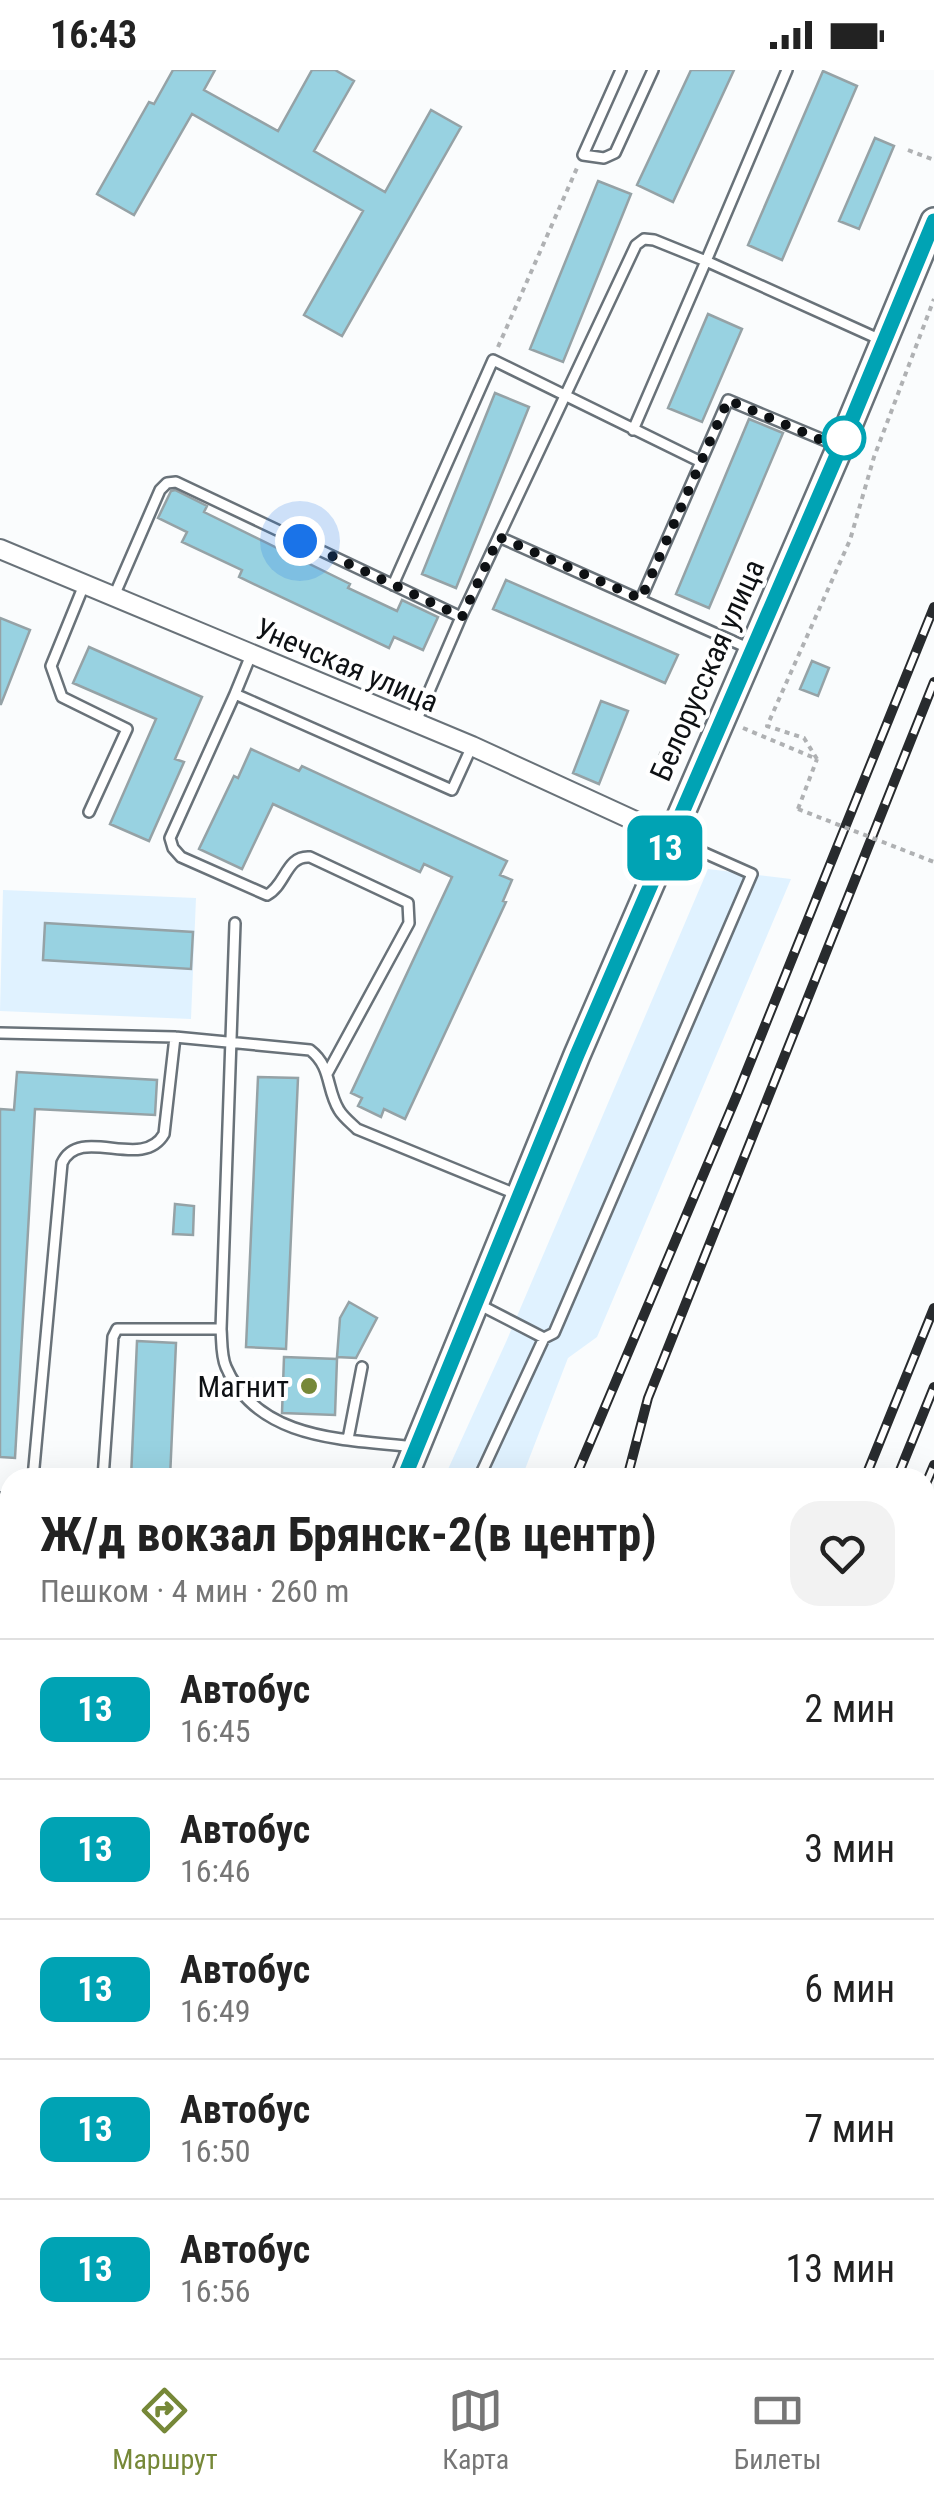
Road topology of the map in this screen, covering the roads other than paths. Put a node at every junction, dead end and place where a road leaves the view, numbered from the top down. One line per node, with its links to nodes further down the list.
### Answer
1 (621, 70): 2 (lane)
2 (653, 70)
3 (787, 70): 5 (lane)
4 (934, 222): 6 (main road, Белорусская улица)
5 (706, 261): 6 (lane); 7 (lane); 8 (lane)
6 (883, 341): 9 (main road, Белорусская улица)
7 (566, 396): 8 (lane); 11 (lane); 14 (lane)
8 (633, 430): 10 (lane)
9 (840, 448): 10 (lane); 18 (main road, Белорусская улица)
10 (701, 462): 16 (lane)
11 (499, 537): 16 (lane); 17 (lane)
12 (0, 550): 13 (street, Унечская улица)
13 (85, 582): 15 (street, Унечская улица); 23 (lane)
14 (393, 585): 15 (lane); 17 (lane)
15 (114, 596): 19 (street, Унечская улица)
16 (641, 599): 18 (lane)
17 (462, 617): 21 (lane)
18 (751, 650): 24 (main road, Белорусская улица)
19 (252, 655): 20 (lane); 21 (street, Унечская улица)
20 (234, 694): 22 (lane); 29 (lane)
21 (416, 724): 22 (street, Унечская улица)
22 (472, 746): 24 (street, Унечская улица)
23 (89, 812)
24 (670, 837): 30 (main road, Белорусская улица); 33 (lane)
25 (235, 923): 28 (lane)
26 (0, 1033): 27 (lane)
27 (176, 1037): 28 (lane); 37 (lane)
28 (232, 1041): 29 (lane); 32 (lane)
29 (328, 1072): 30 (lane)
30 (520, 1196): 31 (main road, Белорусская улица)
31 (476, 1303): 33 (lane); 36 (main road, Белорусская улица)
32 (221, 1329): 35 (lane); 38 (lane)
33 (544, 1338): 40 (lane)
34 (362, 1367): 35 (lane)
35 (348, 1439): 36 (lane)
36 (416, 1447): 39 (main road, Белорусская улица)
37 (34, 1468)
38 (105, 1468)
39 (408, 1468)
40 (484, 1468)

